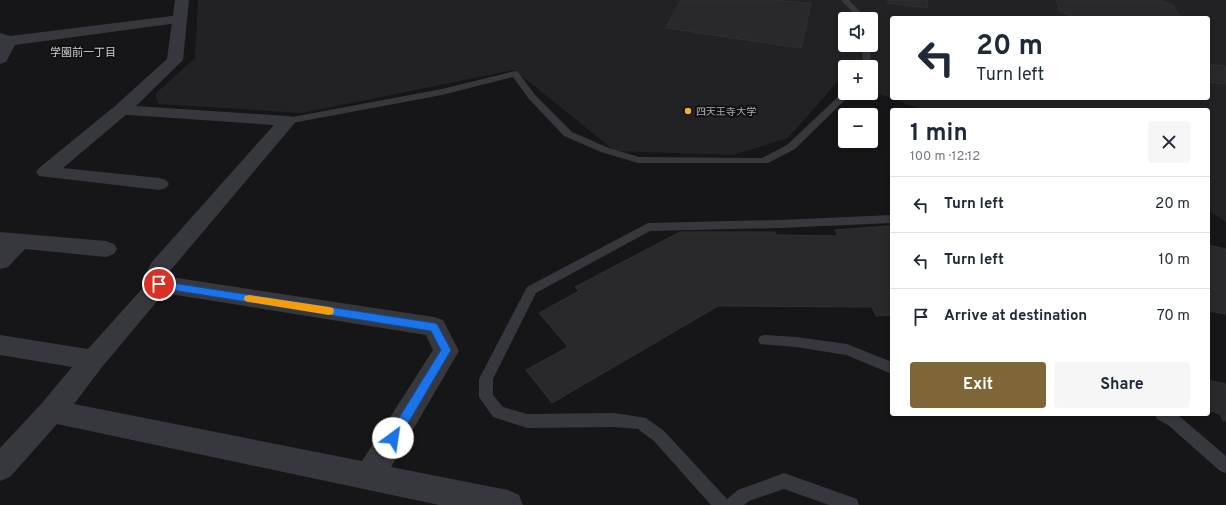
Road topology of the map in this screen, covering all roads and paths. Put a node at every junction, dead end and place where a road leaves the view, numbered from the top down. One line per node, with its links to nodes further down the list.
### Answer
1 (182, 0): 4 (street)
2 (849, 2): 3 (lane)
3 (857, 12)
4 (180, 19): 5 (street); 8 (street)
5 (4, 40): 6 (street)
6 (0, 59)
7 (840, 100): 9 (lane)
8 (121, 110): 9 (street); 10 (street)
9 (287, 121): 15 (street)
10 (160, 184)
11 (890, 219): 26 (lane)
12 (10, 240): 13 (street); 14 (street)
13 (106, 249)
14 (0, 261)
15 (159, 284): 18 (street); 24 (street)
16 (765, 340): 19 (lane)
17 (0, 345): 18 (street)
18 (93, 360): 20 (street)
19 (890, 367)
20 (52, 411): 23 (street); 24 (street)
21 (1166, 416): 22 (lane)
22 (1226, 466)
23 (0, 468)
24 (370, 475): 25 (street)
25 (508, 505)
26 (722, 505)
27 (732, 505): 28 (lane)
28 (851, 505)

